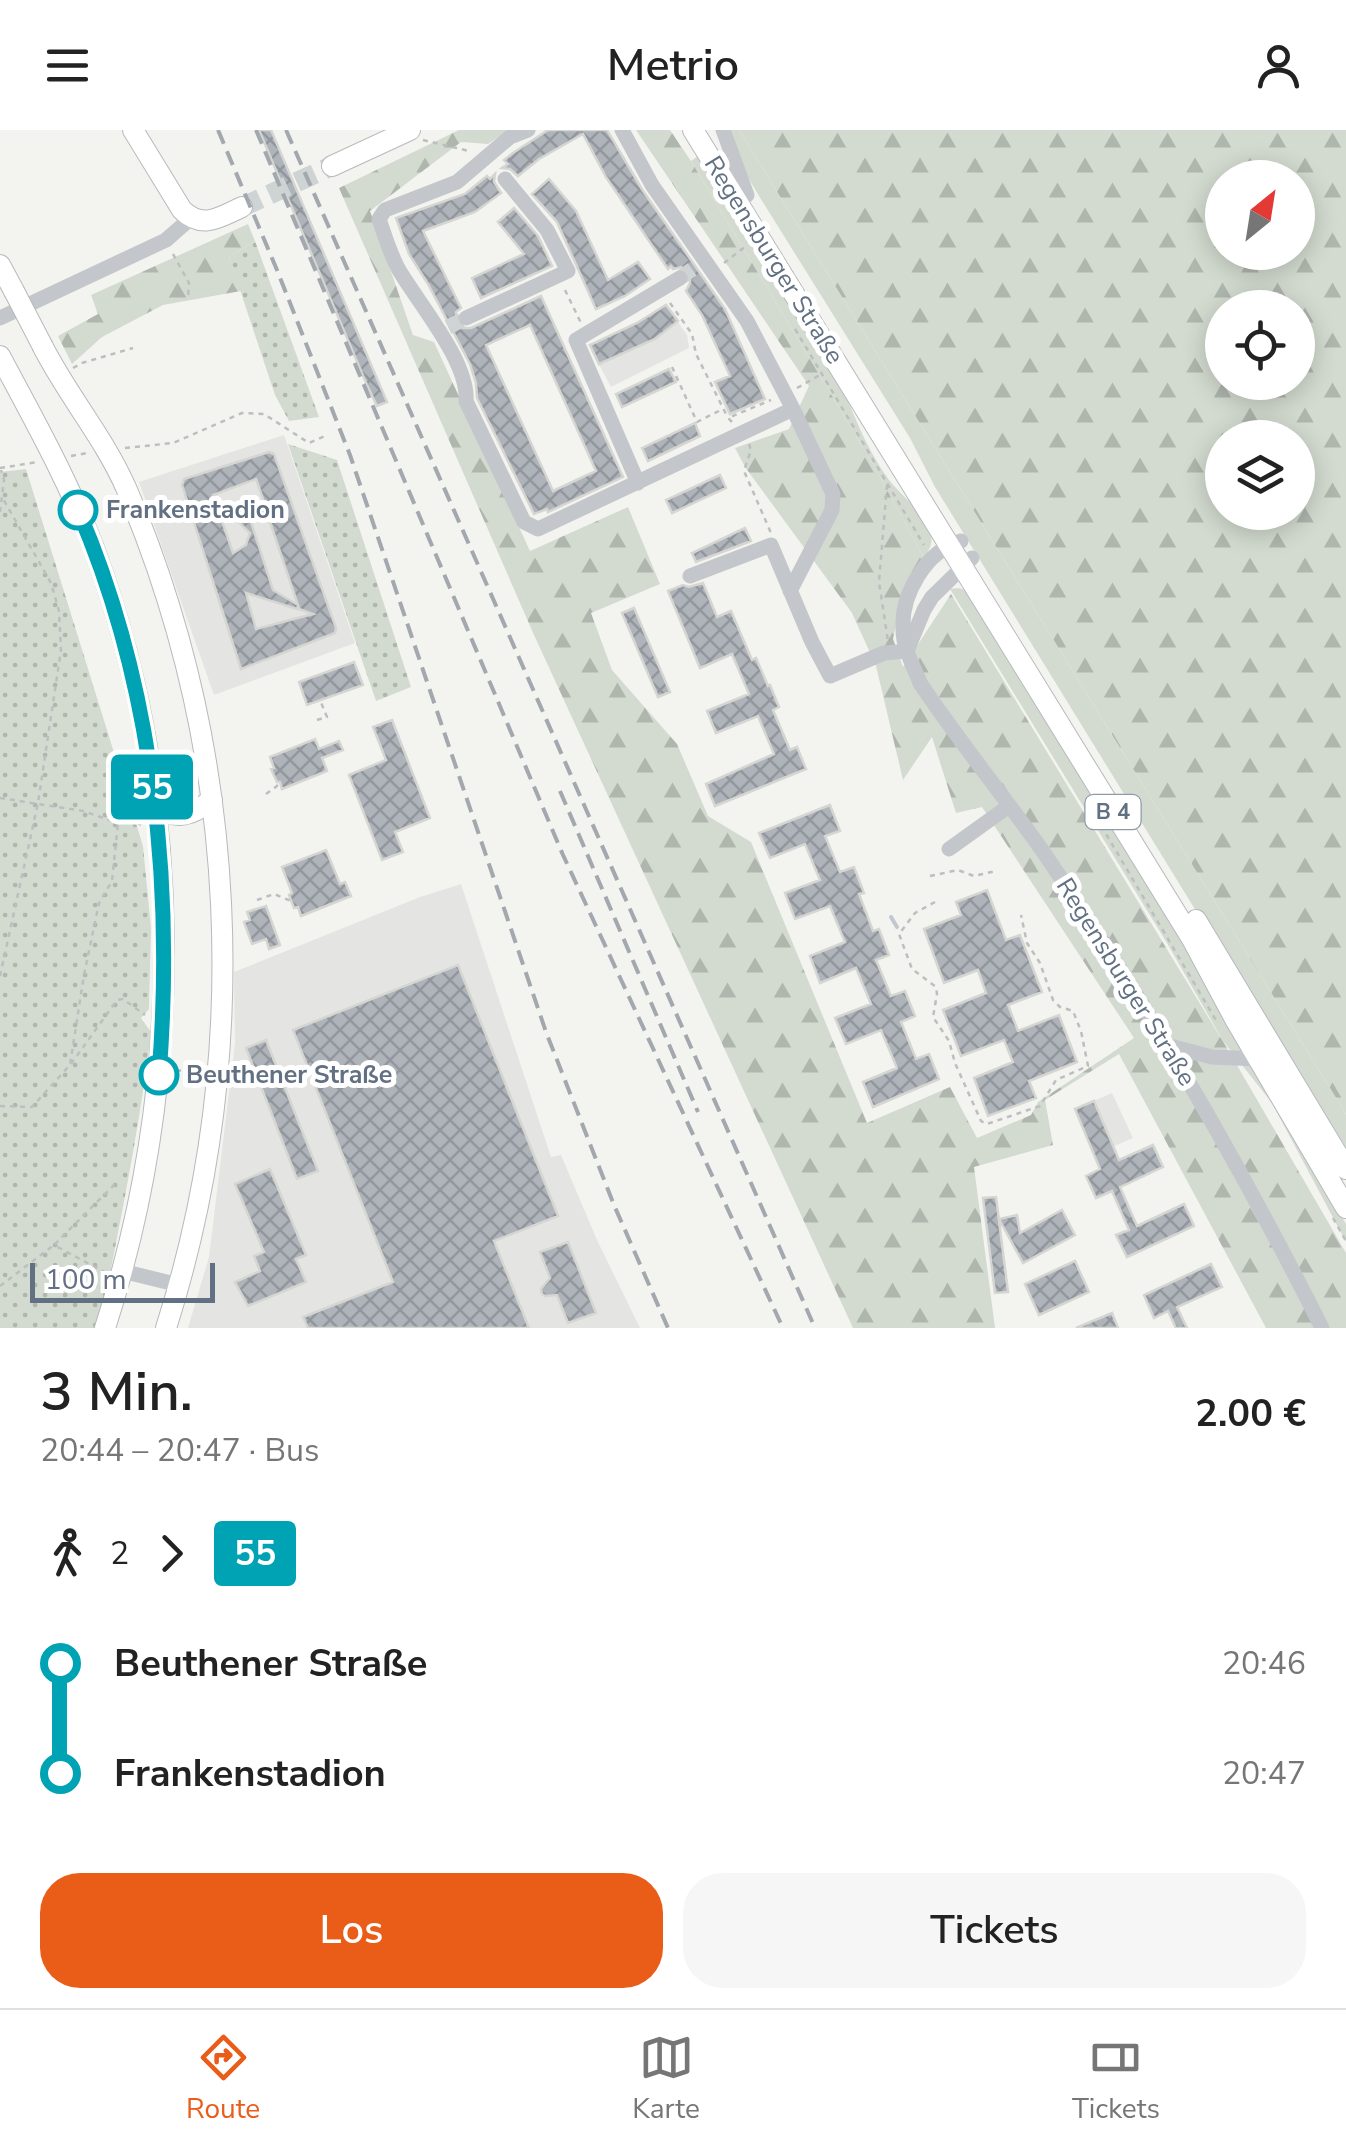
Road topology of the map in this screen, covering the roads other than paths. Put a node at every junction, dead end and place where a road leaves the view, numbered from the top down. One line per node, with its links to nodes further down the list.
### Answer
1 (133, 130): 12 (main road)
2 (528, 130): 8 (street)
3 (622, 130): 18 (street)
4 (694, 130): 20 (main road, Regensburger Straße / B 4)
5 (712, 130): 10 (main road, Regensburger Straße / B 4)
6 (723, 130): 10 (street)
7 (416, 135): 9 (main road)
8 (486, 158): 16 (street); 19 (street)
9 (332, 166)
10 (746, 195): 20 (main road, B 4)
11 (242, 207): 12 (main road)
12 (191, 218): 15 (street)
13 (0, 264): 24 (main road, bridge)
14 (680, 278): 19 (street)
15 (0, 318)
16 (466, 318)
17 (3, 361): 25 (main road)
18 (790, 401): 19 (street); 22 (street)
19 (638, 483)
20 (961, 553): 23 (street); 23 (street, Regensburger Straße); 29 (main road, Regensburger Straße / B 4); 30 (main road, B 4)
21 (690, 576): 22 (street)
22 (790, 592): 23 (street)
23 (899, 651): 26 (street, Regensburger Straße)
24 (212, 799): 25 (main road); 34 (main road)
25 (154, 806): 33 (main road)
26 (1009, 806): 27 (street); 28 (street, Regensburger Straße)
27 (949, 849)
28 (1166, 1045): 29 (street); 37 (street, Regensburger Straße)
29 (1258, 1058): 30 (main road); 32 (main road, Regensburger Straße / B 4)
30 (1284, 1064): 31 (main road, B 4)
31 (1346, 1170)
32 (1337, 1209)
33 (120, 1277): 34 (street); 35 (main road)
34 (179, 1285): 36 (main road)
35 (105, 1328)
36 (166, 1328)
37 (1322, 1328)

